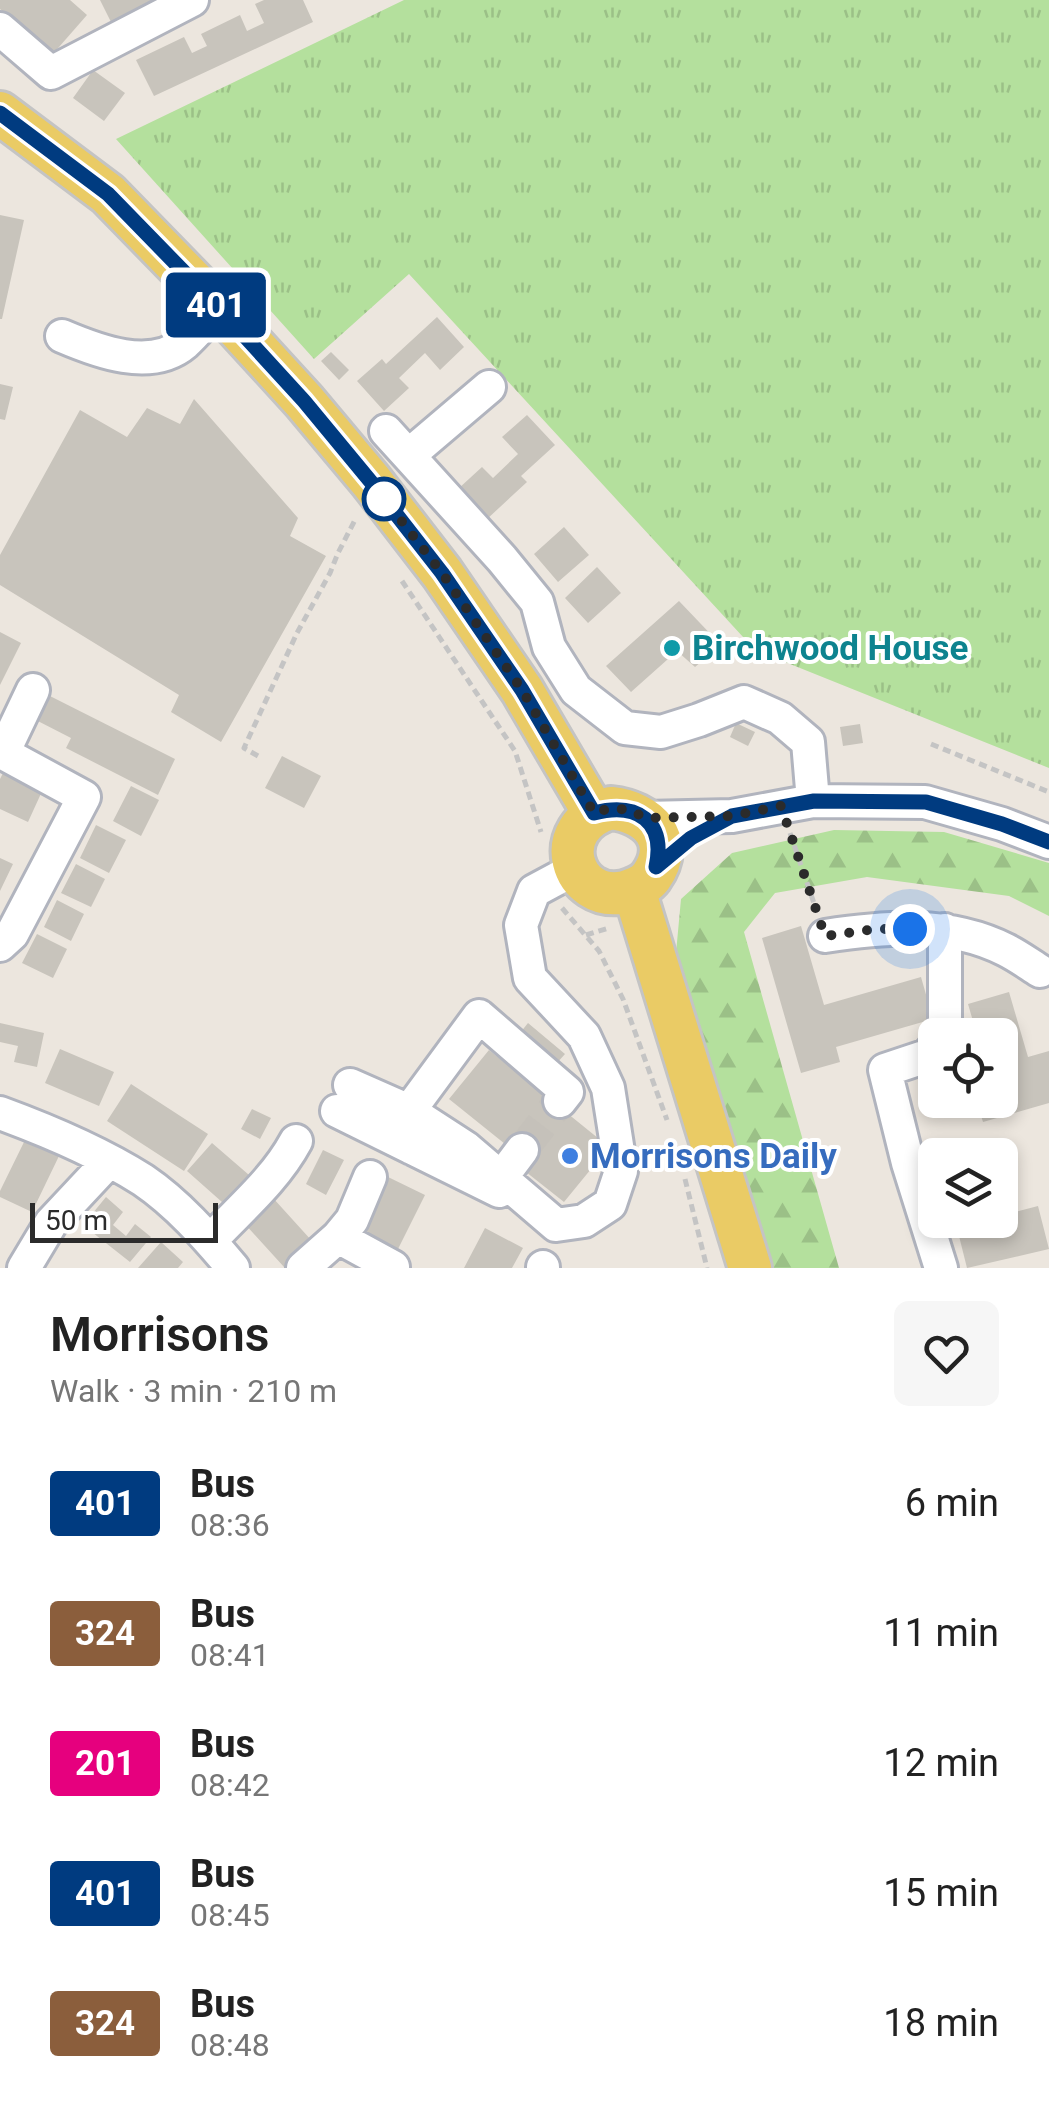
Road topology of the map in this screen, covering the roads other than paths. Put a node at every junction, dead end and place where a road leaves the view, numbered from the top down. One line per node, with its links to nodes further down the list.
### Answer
1 (192, 0): 2 (street)
2 (0, 29)
3 (0, 113): 4 (main road)
4 (219, 308): 5 (street); 11 (main road)
5 (62, 336)
6 (489, 387): 8 (street)
7 (386, 431): 8 (street)
8 (409, 456): 10 (street)
9 (32, 690): 19 (street)
10 (797, 804): 12 (street); 14 (street)
11 (594, 813): 13 (main road); 15 (main road)
12 (732, 816): 13 (street); 16 (street)
13 (645, 818): 16 (main road)
14 (1049, 842)
15 (575, 869): 16 (main road); 32 (street)
16 (645, 878): 39 (main road)
17 (945, 930): 18 (street); 20 (street); 21 (street)
18 (825, 936)
19 (0, 944)
20 (1040, 971)
21 (945, 1018)
22 (918, 1059): 40 (street)
23 (560, 1100): 24 (street)
24 (409, 1110): 27 (street); 27 (street); 31 (street)
25 (0, 1112): 29 (street)
26 (296, 1141): 34 (street)
27 (412, 1148): 32 (street)
28 (522, 1150): 31 (street)
29 (110, 1161): 34 (street); 36 (street)
30 (370, 1177): 33 (street)
31 (506, 1180): 32 (street)
32 (544, 1213)
33 (338, 1237): 35 (street); 38 (street)
34 (210, 1240): 37 (street)
35 (393, 1266)
36 (24, 1268)
37 (234, 1268)
38 (303, 1268)
39 (750, 1268)
40 (941, 1268)

